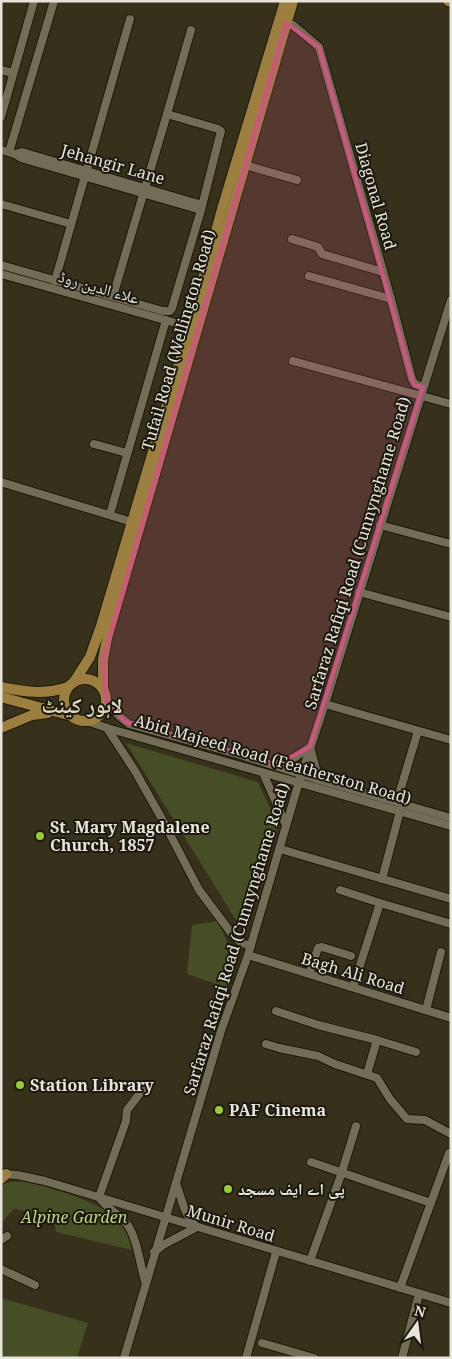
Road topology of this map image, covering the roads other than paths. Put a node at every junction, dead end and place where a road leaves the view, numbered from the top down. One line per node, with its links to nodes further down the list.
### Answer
1 (34, 1): 8 (street)
2 (54, 1): 11 (street)
3 (286, 2): 5 (main road, Tufail Road (Wellington Road)); 29 (main road, Tufail Road (Wellington Road))
4 (130, 20): 13 (street)
5 (286, 23): 12 (main road, Tufail Road (Wellington Road)); 21 (street, Diagonal Road)
6 (190, 30): 9 (street)
7 (1, 70): 8 (street)
8 (13, 73): 10 (street)
9 (167, 114): 15 (street); 17 (street)
10 (1, 117)
11 (9, 152): 13 (street, Jehangir Lane)
12 (245, 164): 14 (street); 45 (main road, Tufail Road (Wellington Road))
13 (86, 173): 15 (street, Jehangir Lane); 18 (street)
14 (297, 180)
15 (144, 191): 17 (street, Jehangir Lane); 25 (street)
16 (1, 204): 18 (street)
17 (202, 208): 25 (street)
18 (71, 224): 24 (street)
19 (292, 239): 21 (street)
20 (1, 265): 24 (street)
21 (383, 272): 26 (street, Diagonal Road)
22 (1, 274): 28 (street, علاء الدین روڈ)
23 (309, 276): 26 (street)
24 (55, 281): 25 (street)
25 (113, 296)
26 (391, 299): 31 (street, Diagonal Road)
27 (451, 300): 31 (street, Sarfaraz Rafiqi Road (Cunnynghame Road))
28 (166, 320): 29 (street, علاء الدین روڈ); 35 (street)
29 (190, 327): 38 (main road, Tufail Road (Wellington Road))
30 (293, 361): 32 (street)
31 (423, 386): 32 (street, Sarfaraz Rafiqi Road (Cunnynghame Road))
32 (421, 395): 33 (street); 39 (street, Sarfaraz Rafiqi Road (Cunnynghame Road))
33 (451, 404)
34 (94, 444): 35 (street)
35 (127, 454): 37 (street)
36 (1, 482): 37 (street)
37 (110, 514): 38 (street)
38 (132, 522): 43 (main road, Tufail Road (Wellington Road))
39 (380, 525): 40 (street); 41 (street, Sarfaraz Rafiqi Road (Cunnynghame Road))
40 (451, 544)
41 (359, 592): 42 (street); 48 (street, Sarfaraz Rafiqi Road (Cunnynghame Road))
42 (451, 617)
43 (71, 684): 44 (main road); 45 (main road); 50 (main road)
44 (1, 687)
45 (103, 689): 47 (main road)
46 (1, 697): 49 (main road)
47 (106, 700): 51 (main road); 57 (street, Abid Majeed Road (Featherston Road))
48 (325, 704): 54 (street); 56 (street, Sarfaraz Rafiqi Road (Cunnynghame Road))
49 (54, 713): 50 (main road); 52 (main road)
50 (72, 716): 51 (main road)
51 (87, 721): 53 (street, Abid Majeed Road (Featherston Road))
52 (1, 728)
53 (107, 728): 58 (street, Abid Majeed Road (Featherston Road)); 73 (street)
54 (418, 731): 55 (street); 62 (street)
55 (451, 740)
56 (310, 747): 57 (street); 59 (street, Sarfaraz Rafiqi Road (Cunnynghame Road)); 60 (street)
57 (275, 765): 59 (street, Abid Majeed Road (Featherston Road))
58 (263, 772): 61 (street, Abid Majeed Road (Featherston Road)); 65 (street)
59 (302, 773): 60 (street, Abid Majeed Road (Featherston Road)); 61 (street, Sarfaraz Rafiqi Road (Cunnynghame Road))
60 (320, 780): 62 (street, Abid Majeed Road (Featherston Road))
61 (299, 782): 63 (street, Abid Majeed Road (Featherston Road)); 65 (street, Sarfaraz Rafiqi Road (Cunnynghame Road))
62 (397, 802): 64 (street, Abid Majeed Road (Featherston Road))
63 (400, 811): 66 (street, Abid Majeed Road (Featherston Road)); 68 (street)
64 (451, 818)
65 (286, 825): 67 (street, Sarfaraz Rafiqi Road (Cunnynghame Road))
66 (451, 826)
67 (280, 849): 68 (street); 73 (street, Sarfaraz Rafiqi Road (Cunnynghame Road))
68 (382, 878): 70 (street)
69 (340, 890): 71 (street)
70 (451, 899)
71 (380, 903): 72 (street); 78 (street)
72 (451, 924)
73 (251, 946): 75 (street, Sarfaraz Rafiqi Road (Cunnynghame Road))
74 (441, 952): 79 (street)
75 (248, 956): 77 (street, Bagh Ali Road); 93 (street, Sarfaraz Rafiqi Road (Cunnynghame Road))
76 (351, 956): 77 (street)
77 (309, 974): 78 (street, Bagh Ali Road)
78 (353, 988): 79 (street, Bagh Ali Road)
79 (426, 1010): 81 (street, Bagh Ali Road)
80 (276, 1011): 82 (street)
81 (451, 1018)
82 (377, 1040): 84 (street); 85 (street)
83 (266, 1044): 85 (street)
84 (416, 1052)
85 (367, 1074): 88 (street)
86 (144, 1088): 94 (street)
87 (356, 1126): 91 (street)
88 (451, 1134)
89 (449, 1153): 95 (street)
90 (311, 1162): 91 (street)
91 (342, 1172): 95 (street); 100 (street)
92 (3, 1176): 94 (street, Munir Road)
93 (176, 1183): 96 (street, Sarfaraz Rafiqi Road (Cunnynghame Road)); 97 (street)
94 (99, 1197): 96 (street, Munir Road); 102 (street)
95 (431, 1203): 104 (street)
96 (165, 1217): 97 (street, Munir Road); 98 (street, Sarfaraz Rafiqi Road (Cunnynghame Road))
97 (197, 1227): 98 (street); 99 (street, Munir Road)
98 (154, 1252): 102 (street, Sarfaraz Rafiqi Road (Cunnynghame Road))
99 (276, 1252): 100 (street, Munir Road); 109 (street)
100 (310, 1261): 104 (street, Munir Road)
101 (1, 1269): 103 (street)
102 (145, 1281): 108 (street, Sarfaraz Rafiqi Road (Cunnynghame Road))
103 (35, 1285)
104 (400, 1288): 105 (street, Munir Road)
105 (419, 1294): 106 (street, Munir Road); 111 (street)
106 (451, 1304)
107 (262, 1343): 110 (street)
108 (124, 1358)
109 (246, 1358)
110 (314, 1358)
111 (402, 1358)

